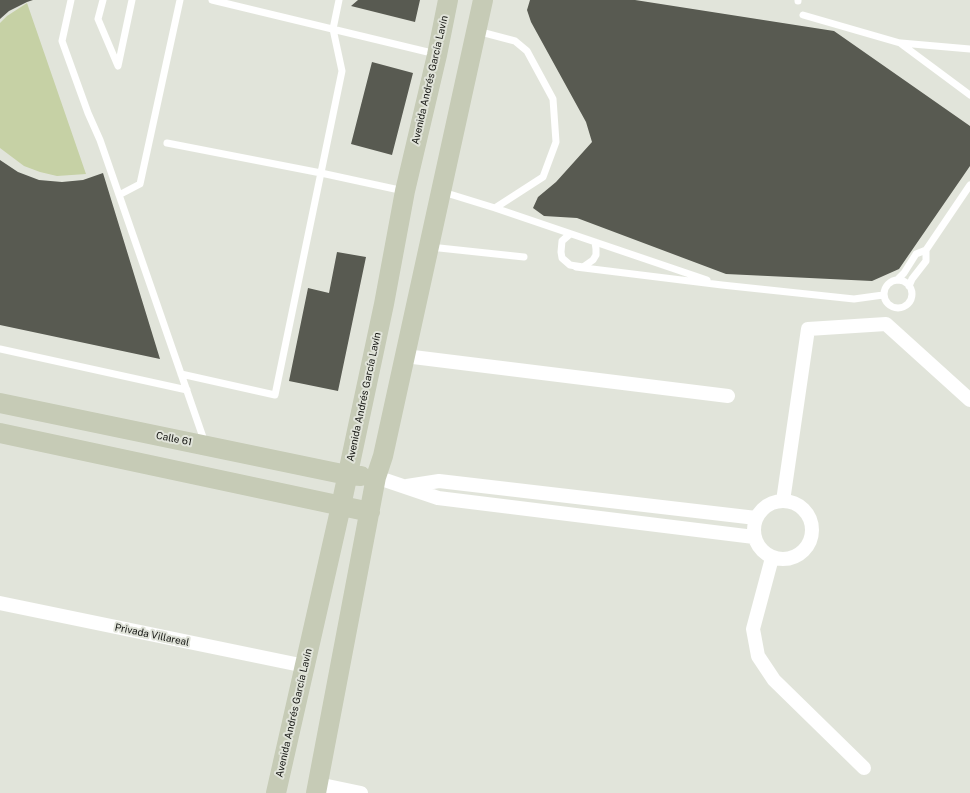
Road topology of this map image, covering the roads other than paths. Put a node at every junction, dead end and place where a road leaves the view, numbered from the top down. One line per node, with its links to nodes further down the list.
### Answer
1 (71, 0): 21 (lane)
2 (103, 0): 3 (lane)
3 (132, 0)
4 (180, 0): 21 (lane)
5 (212, 0): 10 (lane)
6 (339, 0): 10 (lane)
7 (448, 0): 14 (main road, Avenida Andrés García Lavín)
8 (483, 0): 11 (main road)
9 (803, 15): 12 (lane)
10 (333, 29): 14 (lane); 17 (lane)
11 (476, 31): 20 (main road); 22 (lane)
12 (900, 42): 13 (lane); 15 (lane)
13 (970, 49)
14 (437, 55): 19 (main road, Avenida Andrés García Lavín)
15 (970, 95)
16 (167, 142): 17 (lane)
17 (321, 173): 19 (lane); 35 (lane)
18 (970, 185): 26 (lane)
19 (405, 191): 42 (main road, Avenida Andrés García Lavín)
20 (441, 192): 22 (lane); 25 (main road)
21 (119, 195): 35 (lane)
22 (495, 208): 23 (lane)
23 (570, 234): 24 (lane); 28 (lane)
24 (595, 242): 28 (lane); 30 (lane)
25 (428, 247): 27 (lane); 34 (main road)
26 (926, 250): 29 (lane); 31 (lane)
27 (524, 257)
28 (576, 267): 30 (lane)
29 (897, 280): 31 (lane); 32 (lane)
30 (722, 285): 32 (lane)
31 (910, 286): 32 (lane)
32 (884, 295)
33 (0, 349): 36 (lane)
34 (405, 356): 37 (street); 43 (main road)
35 (181, 374): 36 (lane)
36 (187, 390): 41 (lane)
37 (728, 396)
38 (970, 400): 45 (street)
39 (0, 404): 41 (main road, Calle 61)
40 (0, 433): 46 (main road)
41 (206, 445): 42 (main road, Calle 61)
42 (347, 475): 43 (main road, Calle 61); 46 (main road, Avenida Andrés García Lavín)
43 (376, 477): 44 (street); 47 (main road)
44 (405, 486): 48 (street); 49 (street)
45 (783, 501): 48 (street); 50 (street)
46 (341, 506): 47 (main road); 52 (main road, Avenida Andrés García Lavín)
47 (370, 512): 54 (main road)
48 (756, 518): 49 (street)
49 (754, 536): 50 (street)
50 (772, 558): 53 (street)
51 (0, 603): 52 (street, Privada Villareal)
52 (305, 666): 55 (main road, Avenida Andrés García Lavín)
53 (864, 768)
54 (317, 788): 56 (street)
55 (276, 793)
56 (361, 793)

